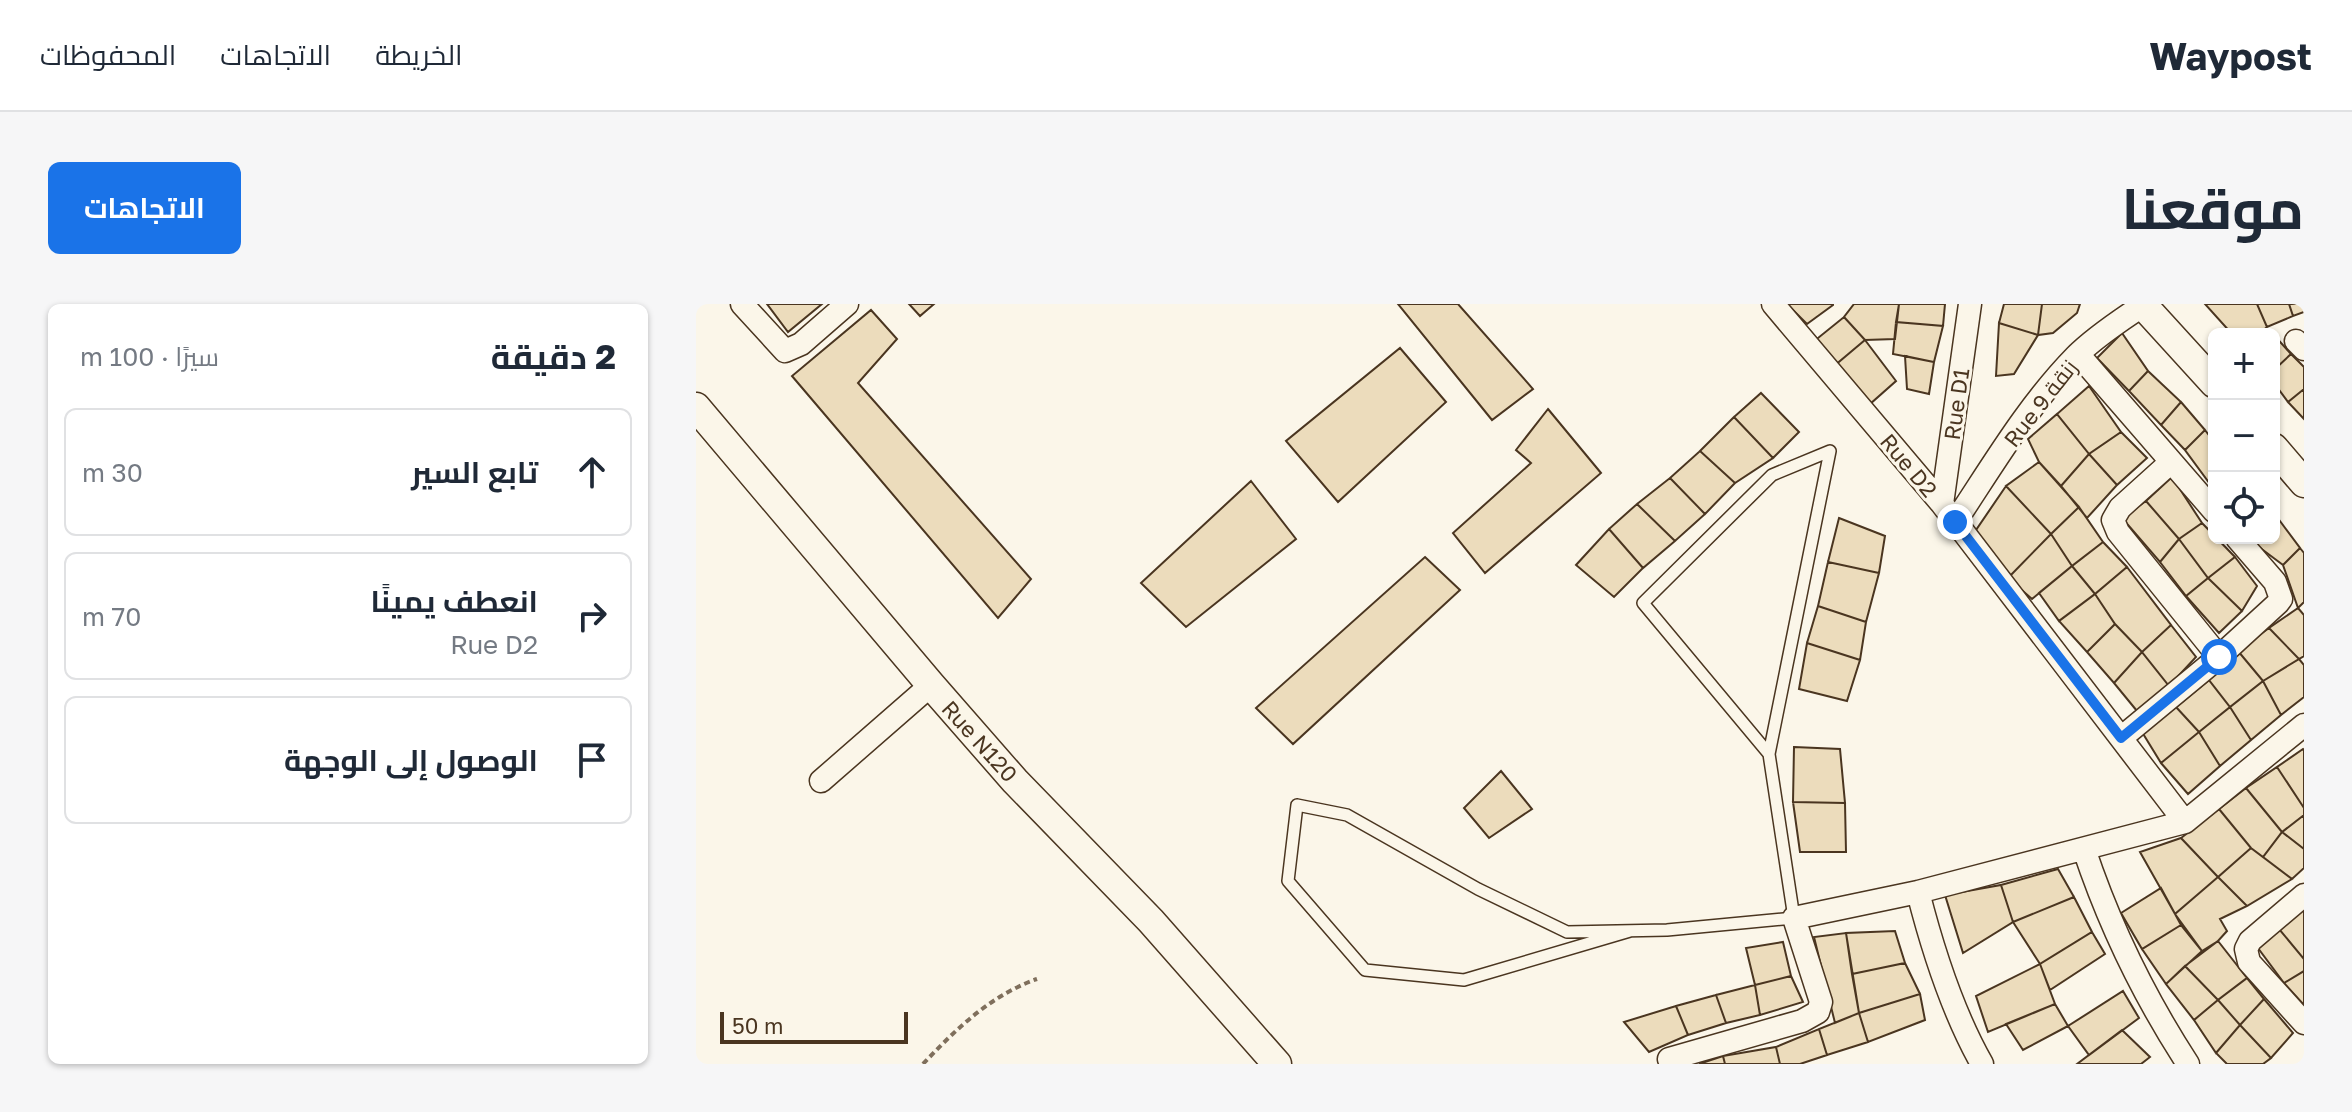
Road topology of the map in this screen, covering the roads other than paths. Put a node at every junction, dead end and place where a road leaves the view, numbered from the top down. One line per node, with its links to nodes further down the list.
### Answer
1 (742, 304): 2 (street)
2 (847, 304)
3 (1773, 304): 13 (street, Rue D2)
4 (1970, 304): 13 (street, Rue D1)
5 (2144, 304): 6 (street, Rue 9 زنقة); 7 (street)
6 (2078, 354): 10 (street); 13 (street, Rue 9 زنقة)
7 (2208, 376)
8 (696, 407): 16 (street, Rue N120)
9 (2280, 455): 11 (street)
10 (2171, 462): 12 (street); 15 (street)
11 (2304, 483)
12 (2208, 504)
13 (1949, 513): 18 (street, Rue D2)
14 (2242, 544): 15 (street)
15 (2219, 657): 18 (street)
16 (931, 685): 20 (street); 29 (street, Rue N120)
17 (2304, 725): 21 (street)
18 (2121, 738): 21 (street, Rue D2)
19 (1769, 754): 19 (lane); 25 (lane)
20 (821, 781)
21 (2185, 822): 22 (street)
22 (2084, 849): 23 (street); 31 (street)
23 (1918, 892): 25 (street); 30 (street)
24 (2304, 895): 27 (street)
25 (1794, 918): 26 (lane); 28 (street)
26 (1630, 931): 26 (lane)
27 (2304, 1023)
28 (1669, 1059)
29 (1277, 1064)
30 (1982, 1064)
31 (2188, 1064)

